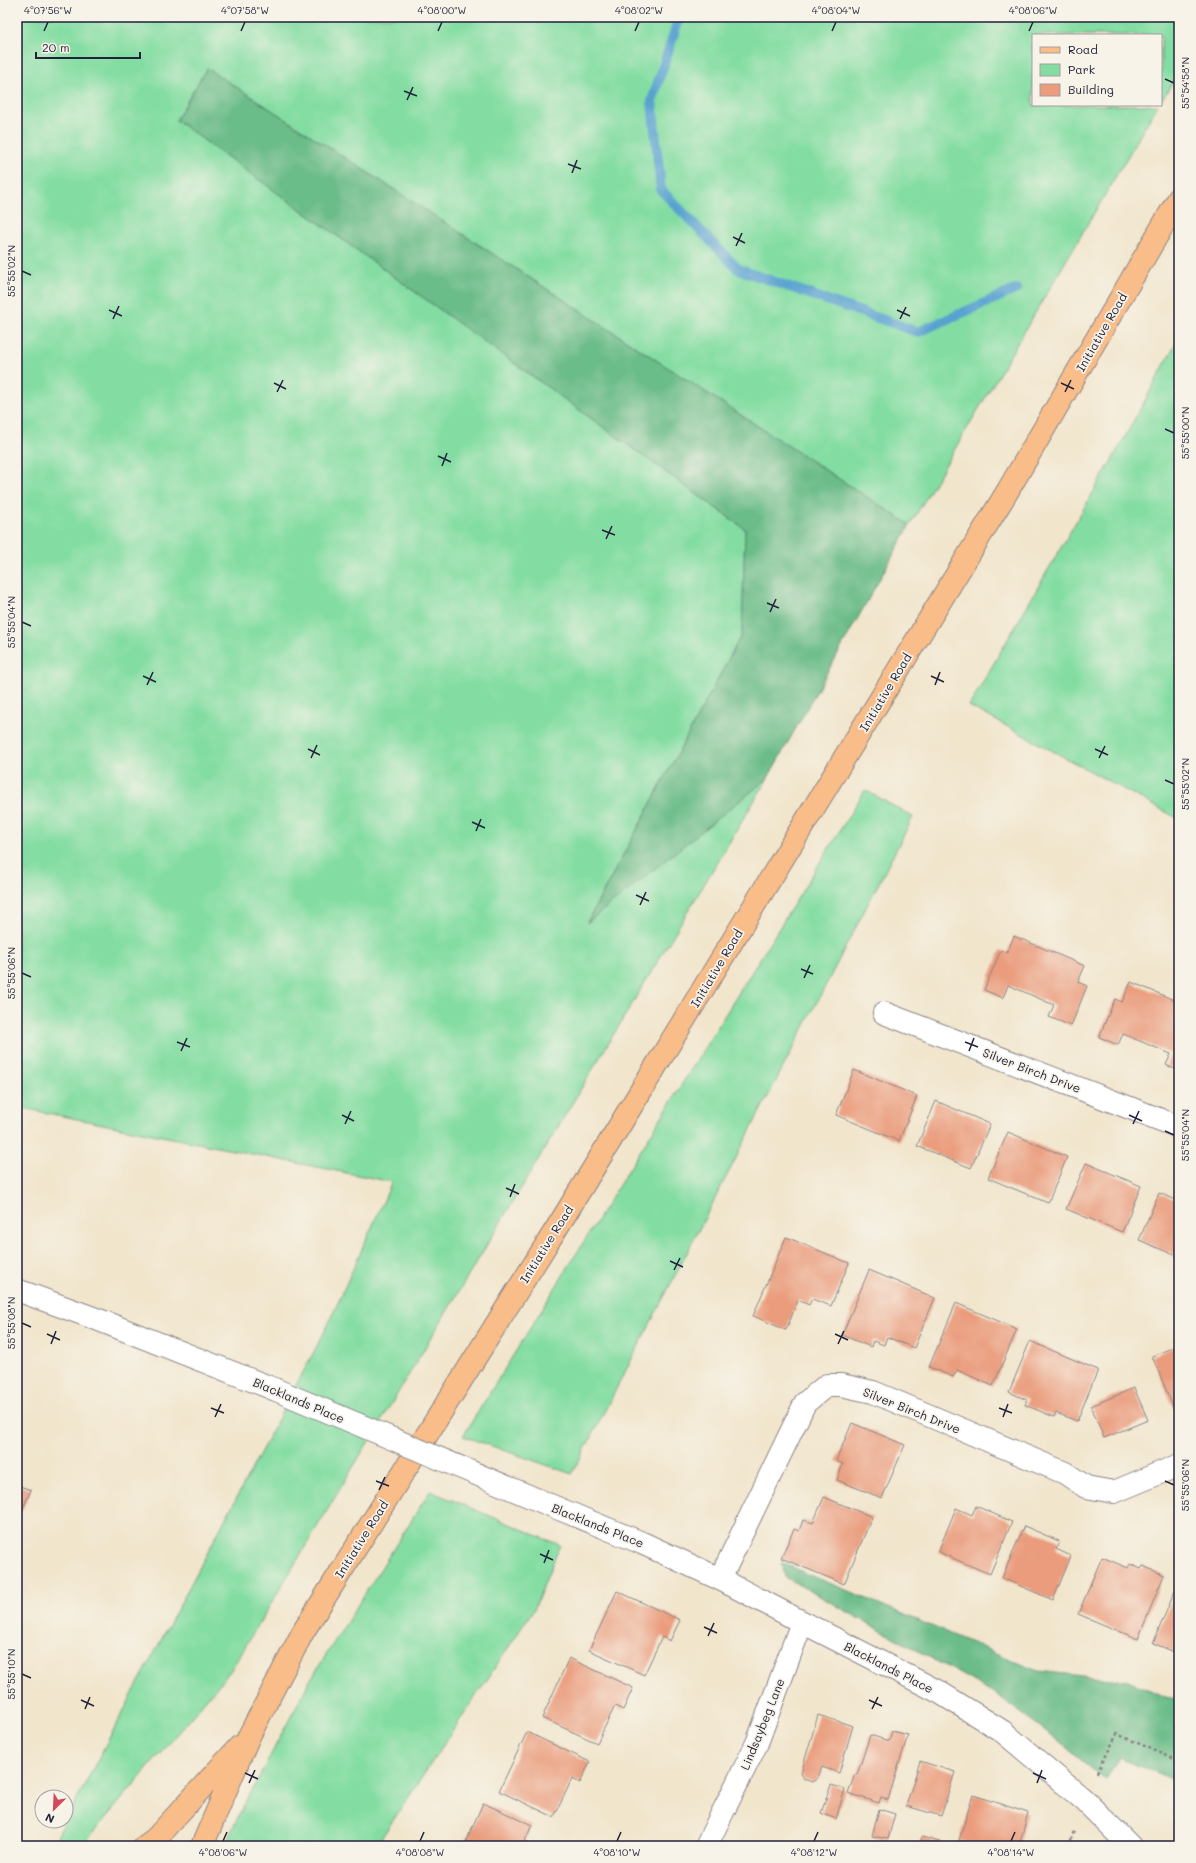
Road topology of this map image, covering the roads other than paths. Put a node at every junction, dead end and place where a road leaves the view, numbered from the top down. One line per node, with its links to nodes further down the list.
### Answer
1 (1179, 198): 8 (main road, Initiative Road)
2 (884, 1013): 3 (street, Silver Birch Drive)
3 (1179, 1127)
4 (17, 1290): 6 (street, Blacklands Place, bridge)
5 (1179, 1465): 6 (street, Silver Birch Drive)
6 (720, 1579): 7 (street, Blacklands Place)
7 (802, 1622): 11 (street, Lindsaybeg Lane); 12 (street, Blacklands Place)
8 (249, 1736): 9 (main road, Initiative Road); 10 (main road, Initiative Road)
9 (145, 1846)
10 (202, 1846)
11 (706, 1846)
12 (1130, 1846)

